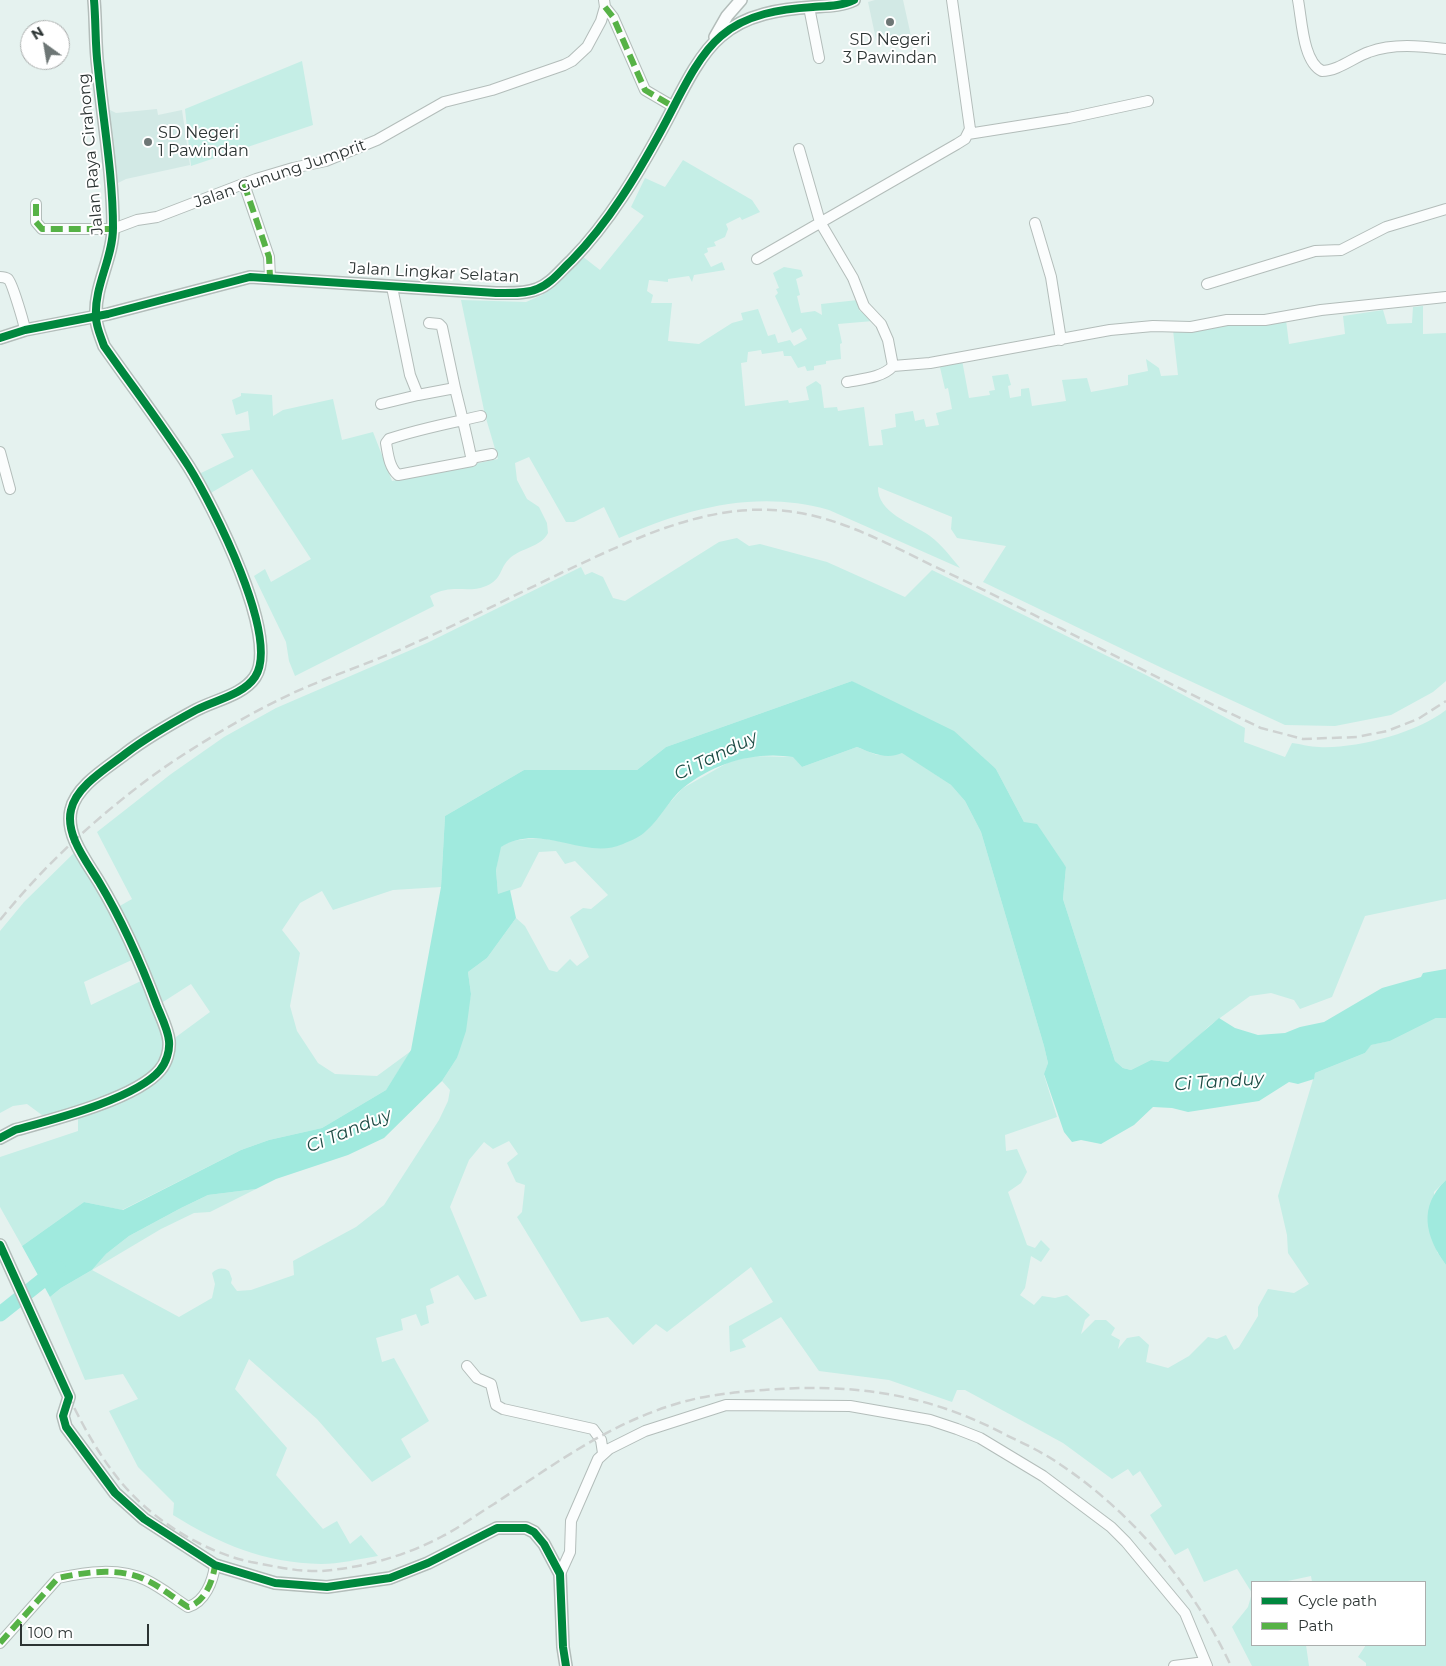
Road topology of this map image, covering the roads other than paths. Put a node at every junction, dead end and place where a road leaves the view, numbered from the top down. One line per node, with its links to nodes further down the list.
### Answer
1 (94, 0): 21 (street, Jalan Raya Cirahong)
2 (741, 0): 9 (street)
3 (792, 0): 8 (street)
4 (854, 0): 8 (street, Jalan Lingkar Selatan)
5 (952, 0): 14 (street)
6 (1298, 0): 10 (street)
7 (604, 3): 13 (street); 16 (street, Jalan Gunung Jumprit)
8 (809, 7): 9 (street, Jalan Lingkar Selatan); 11 (street)
9 (711, 45): 13 (street, Jalan Lingkar Selatan)
10 (1446, 49)
11 (819, 58)
12 (1148, 101): 14 (street)
13 (674, 107): 26 (street, Jalan Lingkar Selatan)
14 (968, 134): 19 (street)
15 (799, 150): 19 (street)
16 (244, 184): 21 (street, Jalan Gunung Jumprit); 24 (street)
17 (36, 204): 21 (street, Jalan Gunung Jumprit)
18 (1446, 209): 25 (street)
19 (820, 222): 22 (street); 33 (street)
20 (1035, 223): 32 (street)
21 (113, 229): 28 (street, Jalan Raya Cirahong)
22 (757, 259)
23 (0, 277): 30 (street)
24 (270, 277): 26 (street, Jalan Lingkar Selatan); 28 (street, Jalan Lingkar Selatan)
25 (1207, 284)
26 (392, 288): 36 (street)
27 (1446, 297): 32 (street)
28 (96, 316): 30 (street, Jalan Lingkar Selatan); 44 (street, Jalan Raya Cirahong)
29 (429, 323): 35 (street)
30 (25, 330): 31 (street, Jalan Lingkar Selatan)
31 (0, 338)
32 (1061, 340): 33 (street)
33 (893, 366): 34 (street)
34 (847, 382)
35 (455, 388): 36 (street); 39 (street)
36 (418, 395): 37 (street)
37 (381, 404)
38 (481, 416): 39 (street)
39 (463, 420): 42 (street); 42 (street)
40 (0, 452): 43 (street)
41 (492, 454): 42 (street)
42 (472, 458)
43 (10, 489)
44 (0, 1138)
45 (0, 1246): 48 (street)
46 (467, 1366): 47 (street)
47 (603, 1453): 49 (street); 51 (street)
48 (215, 1565): 49 (street); 50 (street)
49 (560, 1574): 52 (street)
50 (0, 1643)
51 (1206, 1664): 53 (street)
52 (566, 1666)
53 (1174, 1666)

